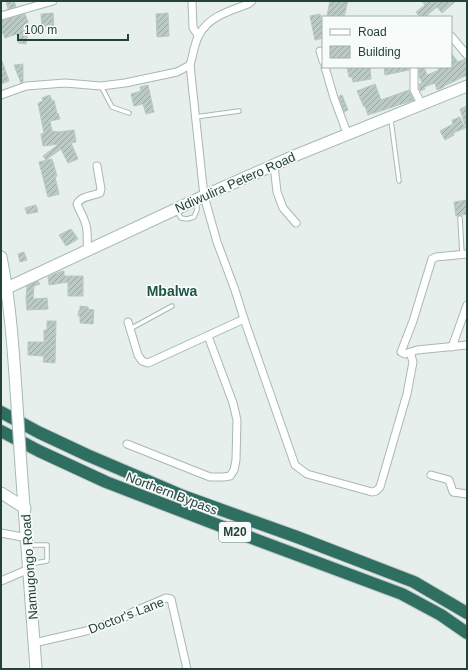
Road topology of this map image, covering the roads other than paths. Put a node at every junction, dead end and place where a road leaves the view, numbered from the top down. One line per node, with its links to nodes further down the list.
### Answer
1 (54, 1): 4 (street)
2 (192, 1): 5 (street)
3 (252, 1): 5 (street)
4 (1, 16)
5 (198, 35): 10 (street)
6 (452, 37): 8 (street)
7 (320, 51): 9 (street)
8 (467, 55)
9 (322, 58)
10 (190, 66): 13 (street); 19 (street)
11 (325, 68): 21 (street)
12 (414, 68): 16 (street)
13 (101, 86): 15 (street); 18 (lane)
14 (467, 86): 16 (street, Ndiwulira Petero Road)
15 (1, 95)
16 (422, 105): 20 (street, Ndiwulira Petero Road)
17 (238, 111): 19 (lane)
18 (129, 113)
19 (195, 117): 25 (street)
20 (390, 117): 21 (street, Ndiwulira Petero Road); 24 (lane)
21 (347, 133): 22 (street, Ndiwulira Petero Road)
22 (274, 165): 25 (street, Ndiwulira Petero Road); 27 (street)
23 (96, 166): 28 (street)
24 (399, 181)
25 (200, 198): 28 (street, Ndiwulira Petero Road); 35 (street)
26 (460, 218): 29 (lane)
27 (296, 223)
28 (88, 250): 31 (street, Ndiwulira Petero Road)
29 (464, 254): 40 (street)
30 (1, 257): 31 (street)
31 (7, 288): 34 (street)
32 (467, 305): 39 (street)
33 (172, 306): 36 (lane)
34 (5, 307): 47 (street, Namugongo Road, bridge)
35 (244, 319): 37 (street); 40 (street)
36 (129, 326): 37 (street)
37 (208, 336): 43 (street)
38 (467, 345): 39 (street)
39 (452, 347): 40 (street)
40 (410, 352)
41 (1, 412): 52 (highway, Northern Bypass / M20)
42 (1, 431): 53 (highway, Northern Bypass / M20)
43 (127, 444)
44 (431, 475): 46 (street)
45 (1, 493): 47 (street)
46 (467, 494)
47 (25, 508): 49 (street, Namugongo Road)
48 (1, 533): 49 (street)
49 (27, 541): 50 (street, Namugongo Road); 50 (lane)
50 (28, 567): 51 (street); 54 (street, Namugongo Road)
51 (1, 581)
52 (467, 613)
53 (467, 633)
54 (34, 643): 55 (street, Namugongo Road); 56 (street, Doctor's Lane)
55 (36, 669)
56 (187, 669)

